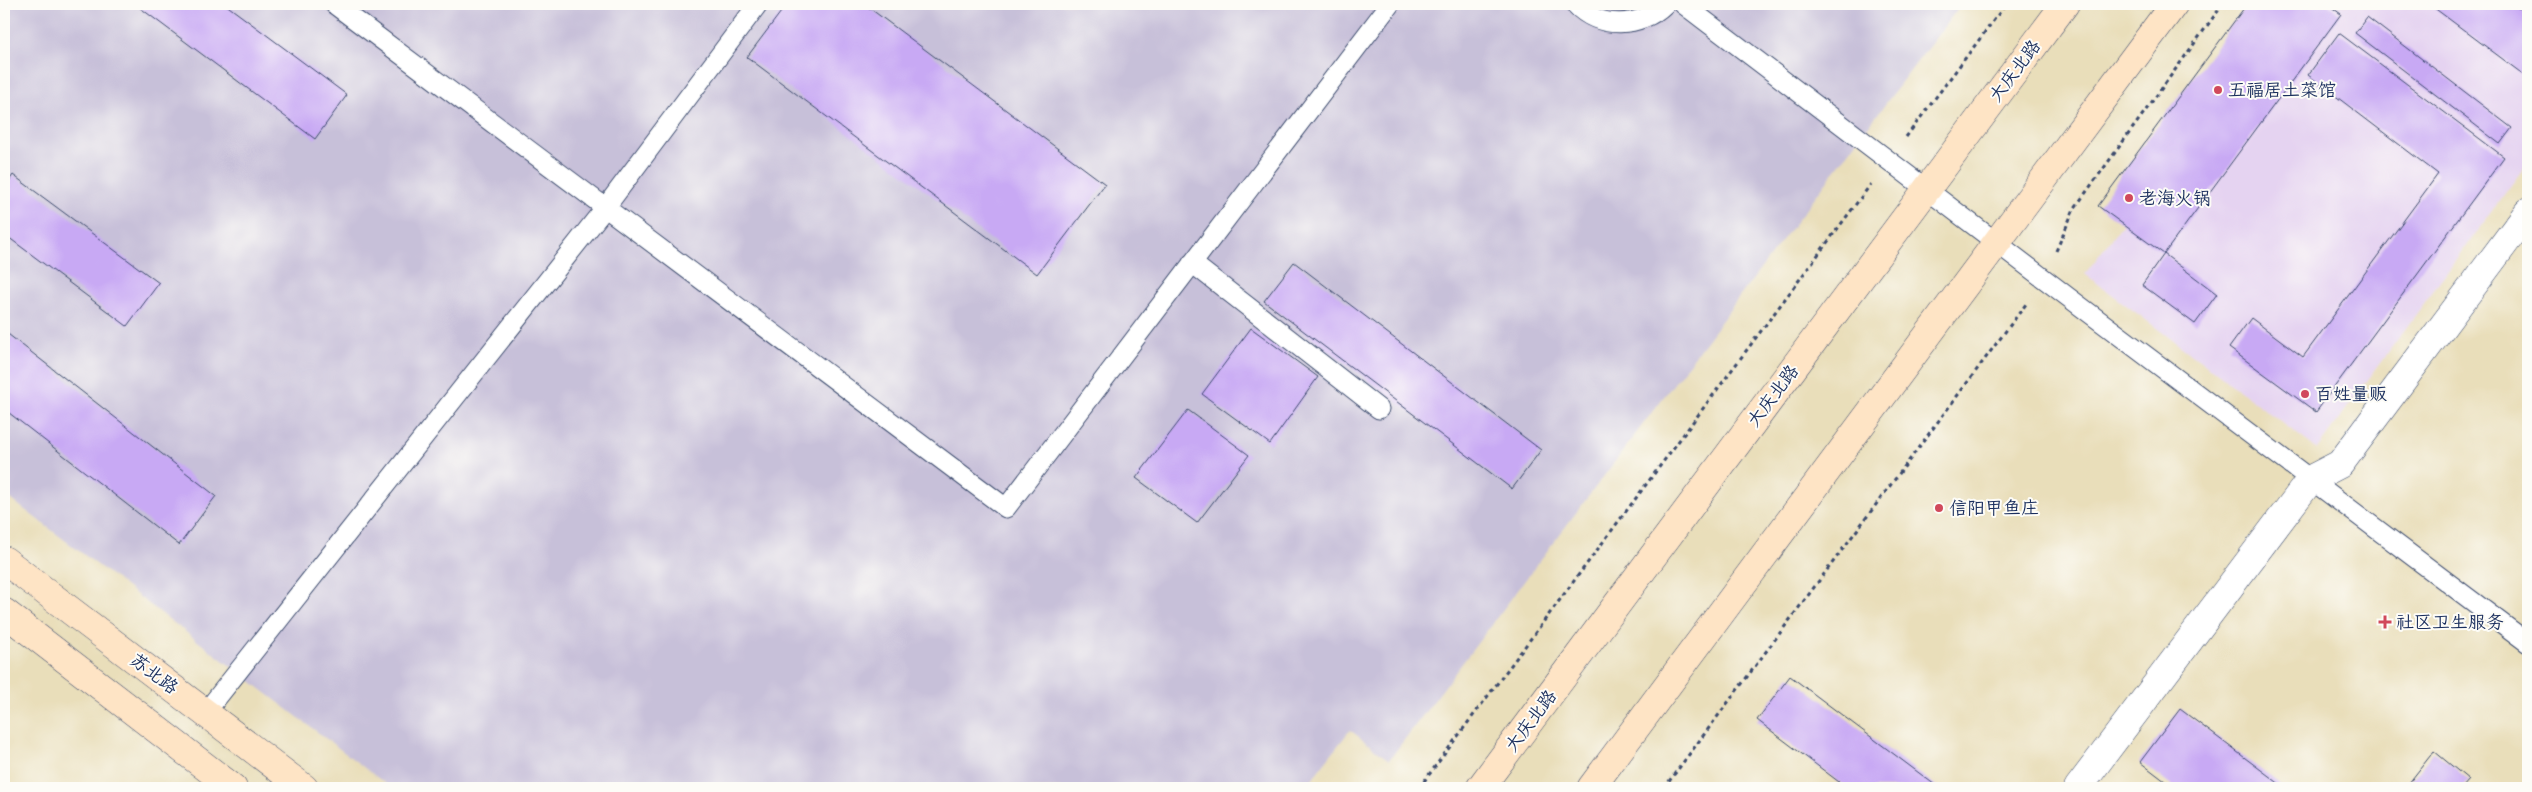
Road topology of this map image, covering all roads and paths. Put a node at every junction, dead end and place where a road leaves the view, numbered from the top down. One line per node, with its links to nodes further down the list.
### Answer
1 (334, 4): 13 (lane)
2 (758, 4): 13 (lane)
3 (1390, 4): 16 (lane)
4 (1575, 4): 5 (lane)
5 (1665, 4)
6 (1683, 4): 11 (lane)
7 (2006, 4): 11 (path)
8 (2065, 4): 12 (main road, 大庆北路)
9 (2174, 4): 15 (main road)
10 (2223, 4): 17 (path)
11 (1888, 161): 12 (lane); 26 (path)
12 (1926, 190): 15 (lane); 27 (main road, 大庆北路)
13 (605, 208): 16 (lane); 23 (lane)
14 (2528, 212): 19 (street)
15 (1996, 243): 17 (lane); 28 (main road)
16 (1192, 263): 18 (lane)
17 (2044, 279): 19 (lane); 29 (path)
18 (1379, 409)
19 (2311, 479): 22 (lane); 30 (street)
20 (4, 560): 23 (main road, 苏北路)
21 (4, 612): 24 (main road)
22 (2528, 643)
23 (205, 713): 25 (main road, 苏北路)
24 (233, 788)
25 (304, 788)
26 (1419, 788)
27 (1480, 788)
28 (1591, 788)
29 (1664, 788)
30 (2078, 788)

